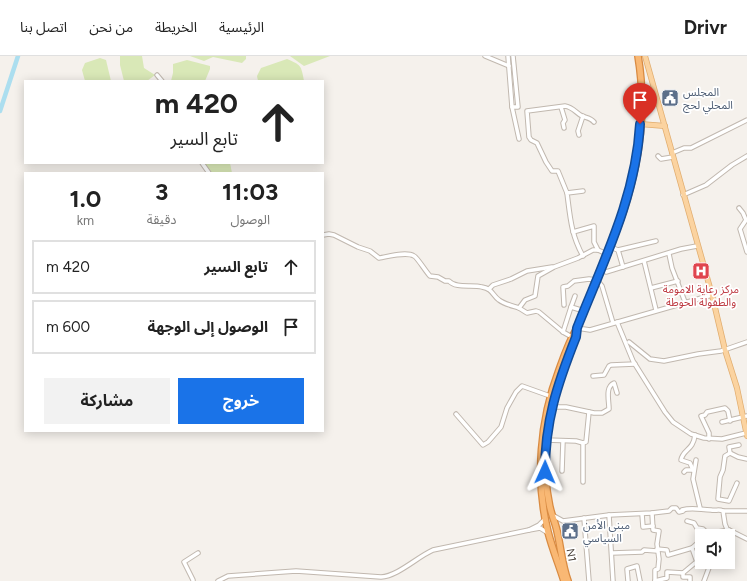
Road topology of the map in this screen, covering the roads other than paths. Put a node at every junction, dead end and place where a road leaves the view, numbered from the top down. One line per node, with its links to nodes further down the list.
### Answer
1 (484, 56): 6 (street)
2 (508, 56): 6 (street)
3 (513, 56): 9 (street)
4 (638, 56): 14 (highway, N1)
5 (645, 56): 15 (main road)
6 (509, 66): 9 (street)
7 (157, 75): 8 (street)
8 (161, 80)
9 (512, 107): 18 (street)
10 (561, 107): 11 (street); 16 (street); 23 (street)
11 (583, 116): 13 (street); 17 (street)
12 (747, 120): 19 (street)
13 (594, 122)
14 (640, 124): 15 (main road); 30 (highway, N1)
15 (664, 126): 19 (main road)
16 (564, 128)
17 (579, 135)
18 (519, 139)
19 (672, 155): 21 (street); 24 (main road)
20 (747, 156): 24 (street)
21 (660, 165)
22 (583, 191): 23 (street)
23 (567, 193): 26 (street)
24 (684, 195): 29 (main road)
25 (739, 208): 33 (street)
26 (573, 232): 31 (street); 36 (street)
27 (324, 235): 44 (street)
28 (656, 241): 32 (street)
29 (697, 246): 35 (street); 45 (main road)
30 (610, 247): 32 (street); 34 (highway, N1)
31 (598, 250): 34 (street); 36 (street)
32 (618, 250): 39 (street)
33 (747, 252)
34 (607, 254): 40 (highway, N1)
35 (669, 254): 37 (street); 42 (street)
36 (583, 256): 38 (street)
37 (644, 261): 39 (street); 43 (street)
38 (553, 267): 44 (street); 50 (street)
39 (622, 267): 40 (street)
40 (600, 270): 41 (highway, N1)
41 (596, 280): 48 (street); 52 (highway, N1); 53 (street)
42 (678, 281): 43 (street); 47 (street)
43 (651, 288): 51 (street)
44 (489, 289): 50 (street)
45 (712, 295): 47 (street); 59 (main road)
46 (575, 296): 49 (street)
47 (685, 302): 51 (street)
48 (564, 305)
49 (571, 307): 52 (street); 55 (street)
50 (519, 308): 55 (street)
51 (656, 310): 53 (street)
52 (584, 311): 54 (highway, N1)
53 (615, 322): 54 (street); 60 (street)
54 (577, 328): 56 (highway, N1); 64 (highway, N1)
55 (563, 332): 56 (street)
56 (572, 337): 63 (highway, N1)
57 (630, 342): 59 (street)
58 (747, 342): 59 (street)
59 (725, 350): 67 (main road)
60 (634, 364): 61 (street); 71 (street)
61 (593, 376)
62 (617, 393): 65 (street)
63 (550, 396): 66 (street); 92 (highway, N1)
64 (552, 407): 65 (street); 73 (highway, N1)
65 (589, 412): 75 (street)
66 (456, 414)
67 (745, 417): 68 (street); 70 (main road)
68 (730, 421): 69 (street); 72 (street)
69 (722, 422)
70 (747, 435): 72 (street)
71 (695, 436): 72 (street); 80 (street)
72 (709, 439)
73 (546, 440): 74 (street); 91 (highway, N1)
74 (563, 441): 75 (street); 81 (street)
75 (583, 443): 83 (street)
76 (739, 445): 77 (street)
77 (730, 453): 78 (street); 84 (street)
78 (747, 459)
79 (696, 460): 80 (street)
80 (694, 470): 82 (street); 85 (street)
81 (562, 471)
82 (684, 472)
83 (584, 482)
84 (736, 483)
85 (700, 508): 86 (street); 88 (street)
86 (723, 511): 87 (street); 98 (street)
87 (747, 511)
88 (652, 513): 89 (street); 96 (street)
89 (642, 514): 90 (street); 96 (street)
90 (609, 515): 93 (street); 108 (street)
91 (554, 516): 92 (highway); 94 (street); 100 (highway, N1)
92 (546, 518): 99 (street); 102 (highway, N1)
93 (584, 518): 94 (street); 121 (street)
94 (572, 519): 100 (street)
95 (687, 521): 97 (street)
96 (653, 526): 106 (street)
97 (703, 529)
98 (728, 529)
99 (529, 530): 102 (street); 114 (street)
100 (557, 531): 102 (highway); 120 (highway, N1 / N1)
101 (735, 532): 103 (street)
102 (549, 533): 119 (highway, N1)
103 (747, 539)
104 (695, 546): 105 (street)
105 (692, 548): 106 (street); 109 (street)
106 (657, 550): 108 (street); 125 (street)
107 (198, 553): 115 (street)
108 (612, 553): 122 (street)
109 (695, 556)
110 (695, 564): 112 (street)
111 (708, 569): 127 (street)
112 (683, 573): 125 (street); 126 (street)
113 (234, 575): 114 (street); 116 (street); 117 (street)
114 (388, 576): 118 (street)
115 (193, 581)
116 (218, 581)
117 (234, 581)
118 (382, 581)
119 (564, 581)
120 (568, 581)
121 (589, 581)
122 (613, 581)
123 (628, 581): 124 (street)
124 (640, 581)
125 (655, 581)
126 (690, 581)
127 (704, 581)

